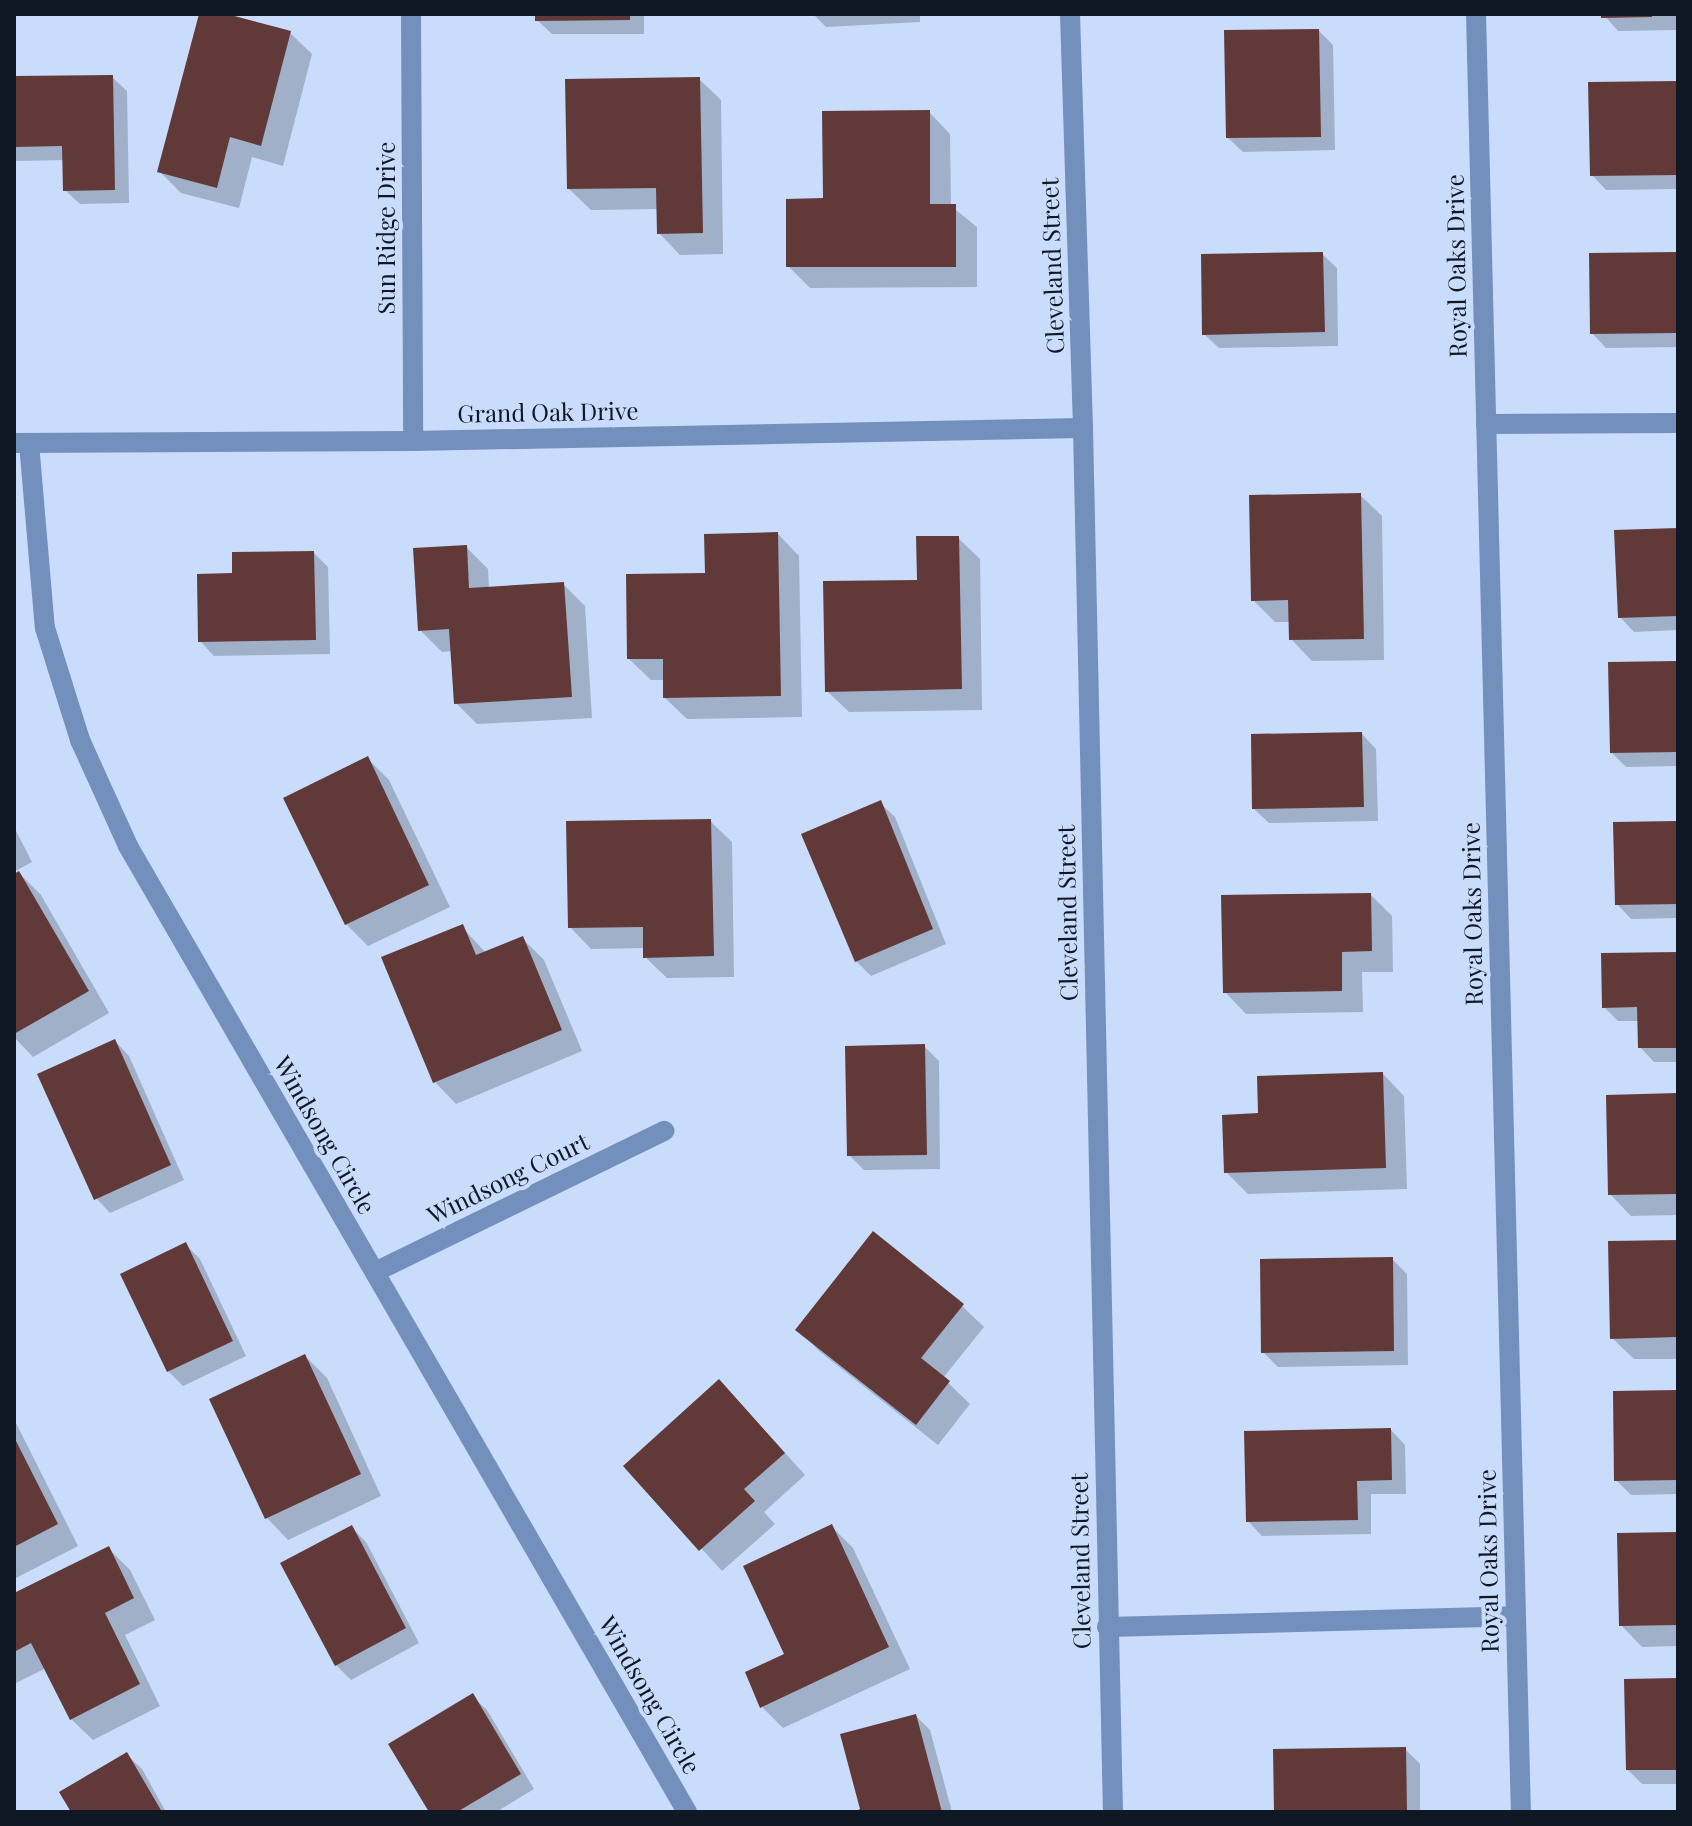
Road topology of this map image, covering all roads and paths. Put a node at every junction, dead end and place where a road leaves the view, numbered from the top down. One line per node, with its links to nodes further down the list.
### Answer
1 (411, 14): 7 (street, Sun Ridge Drive)
2 (1070, 14): 6 (street, Cleveland Street)
3 (1476, 14): 5 (street, Royal Oaks Drive)
4 (1678, 423): 5 (street)
5 (1486, 424): 11 (street, Royal Oaks Drive)
6 (1083, 428): 7 (street, Grand Oak Drive); 12 (street, Cleveland Street)
7 (413, 441): 8 (street, Grand Oak Drive)
8 (21, 443): 10 (street, Windsong Circle)
9 (664, 1131): 10 (street, Windsong Court)
10 (375, 1272): 13 (street, Windsong Circle)
11 (1515, 1616): 12 (street); 15 (street, Royal Oaks Drive)
12 (1107, 1627): 14 (street, Cleveland Street)
13 (687, 1812)
14 (1113, 1812)
15 (1521, 1812)

